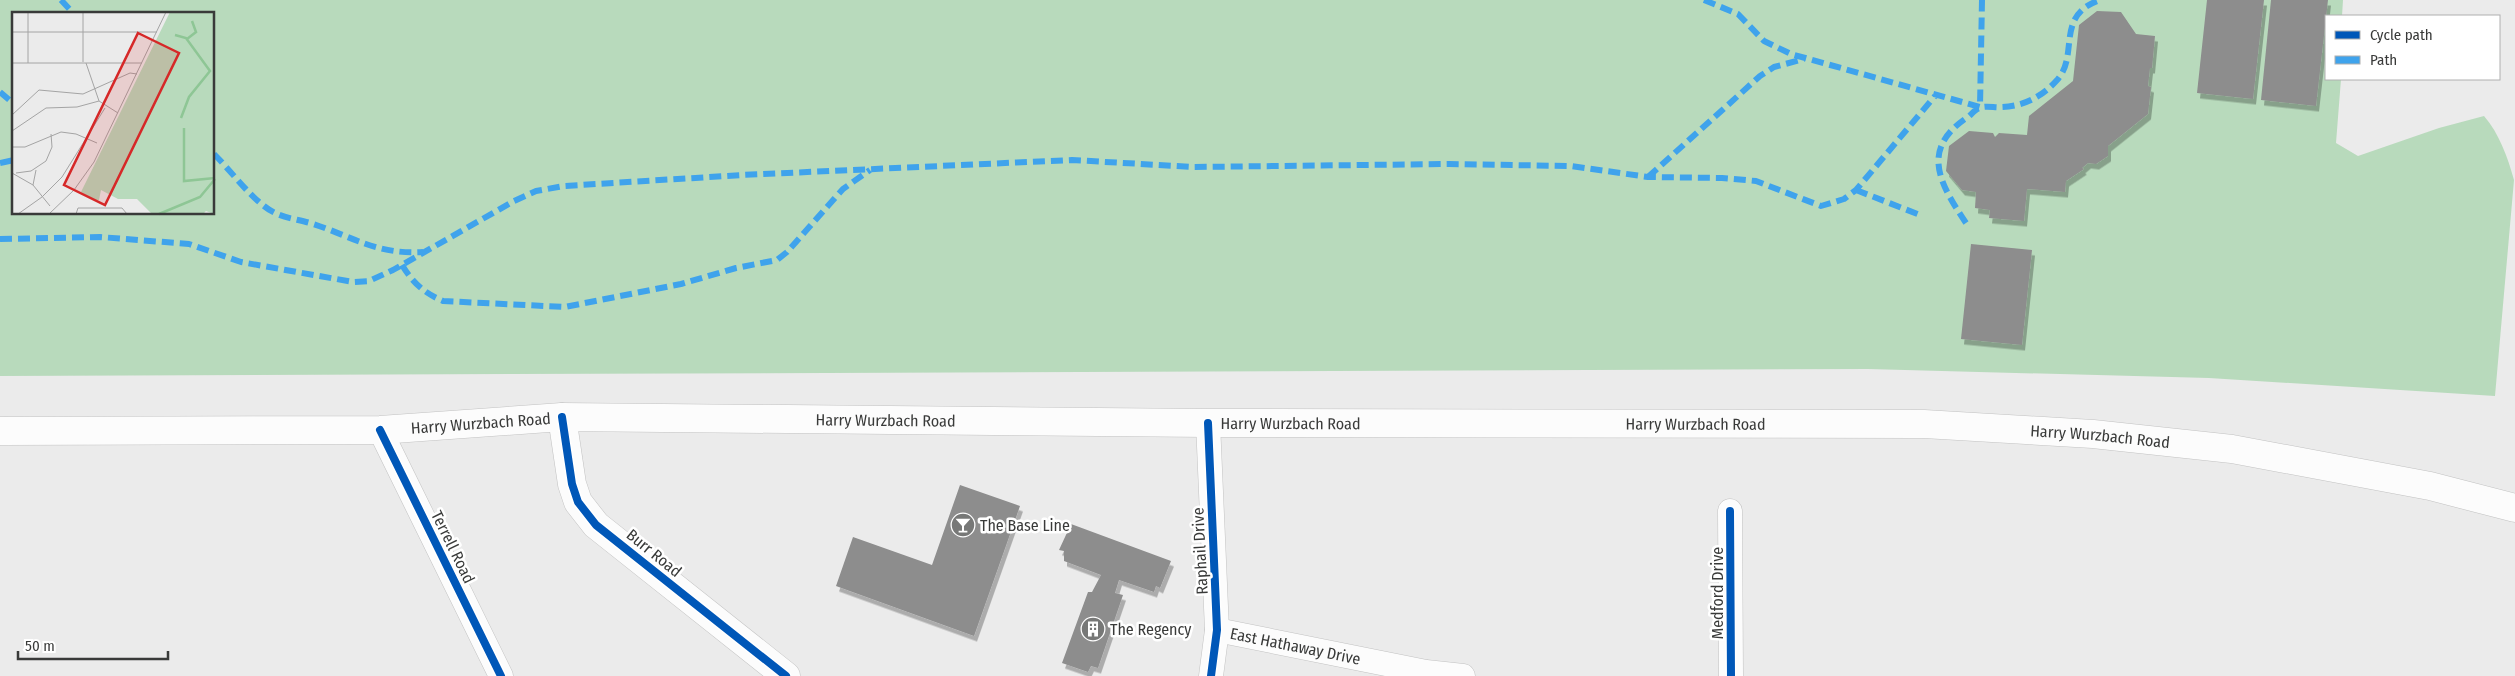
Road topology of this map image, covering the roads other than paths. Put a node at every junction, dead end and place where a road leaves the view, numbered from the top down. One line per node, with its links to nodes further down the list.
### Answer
1 (562, 417): 2 (main road, Harry Wurzbach Road); 3 (main road, Harry Wurzbach Road); 9 (main road, Burr Road)
2 (1208, 423): 5 (main road, Harry Wurzbach Road); 7 (street, Raphail Drive)
3 (380, 430): 4 (main road, Harry Wurzbach Road); 8 (street, Terrell Road)
4 (0, 431)
5 (2515, 508)
6 (1730, 511): 12 (street, Medford Drive)
7 (1217, 630): 10 (street, Raphail Drive); 11 (street, East Hathaway Drive)
8 (501, 676)
9 (786, 676)
10 (1211, 676)
11 (1463, 676)
12 (1730, 676)

